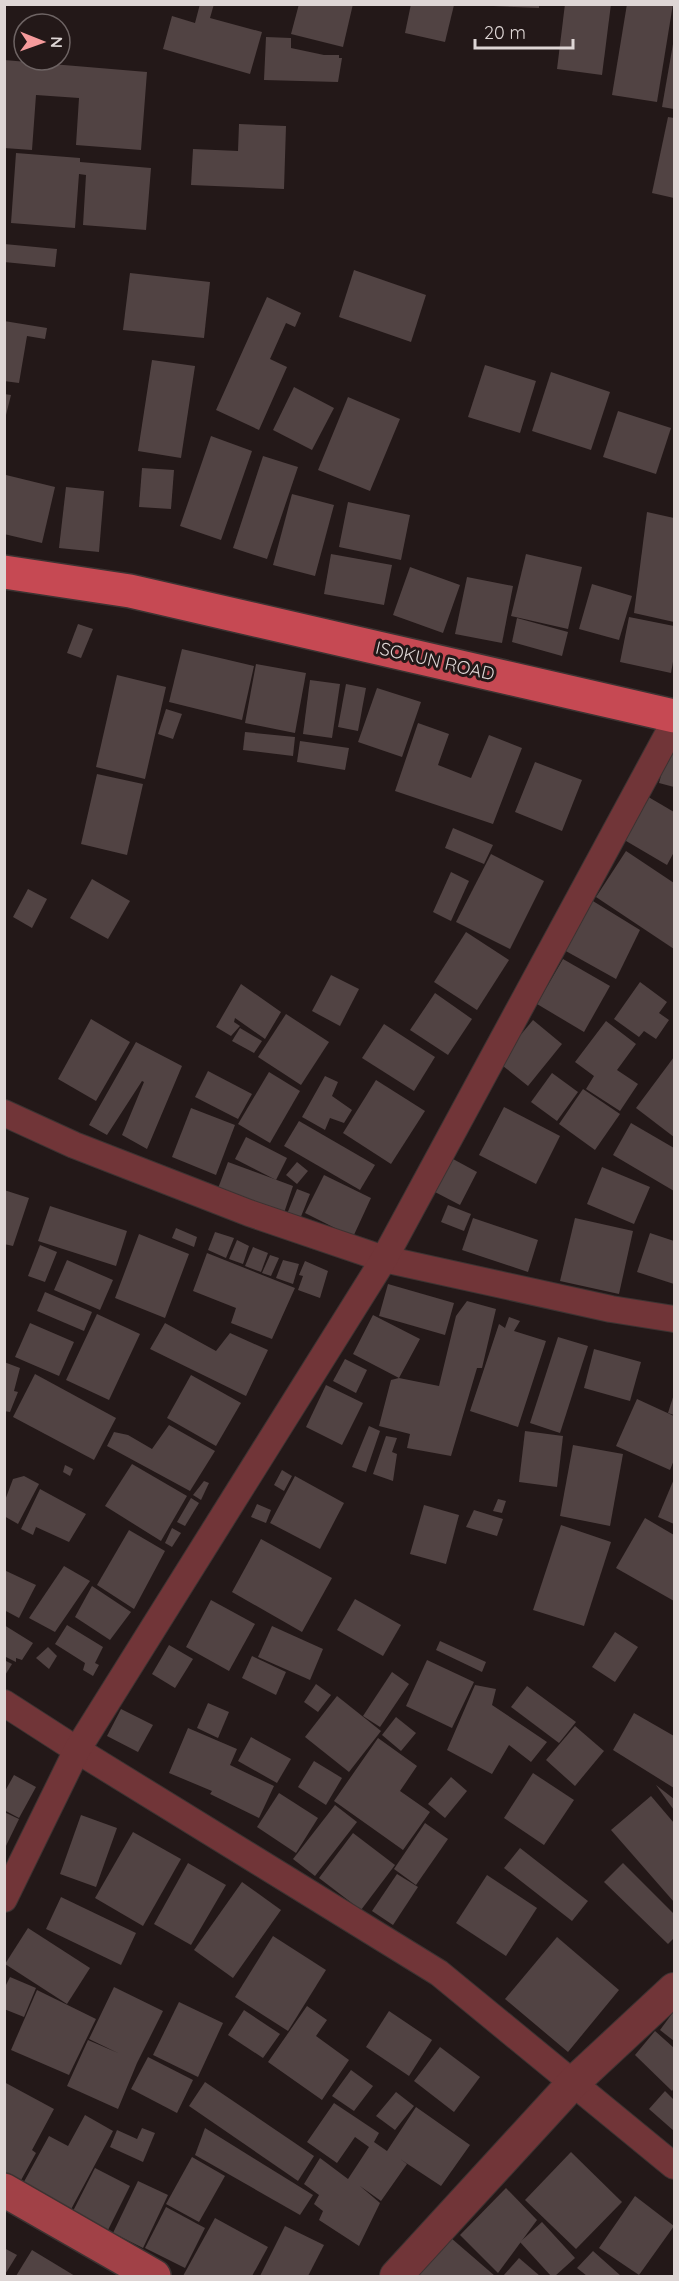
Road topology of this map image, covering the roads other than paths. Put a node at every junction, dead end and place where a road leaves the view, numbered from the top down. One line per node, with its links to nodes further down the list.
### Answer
1 (4, 572): 2 (main road, ISOKUN ROAD)
2 (675, 716)
3 (675, 723): 5 (street)
4 (4, 1113): 5 (street)
5 (384, 1259): 6 (street); 8 (street)
6 (675, 1319)
7 (4, 1703): 8 (street)
8 (77, 1750): 9 (street); 11 (street)
9 (4, 1899)
10 (675, 1989): 11 (street)
11 (573, 2083): 12 (street); 15 (street)
12 (675, 2166)
13 (4, 2190): 14 (main road)
14 (154, 2277)
15 (396, 2277)

